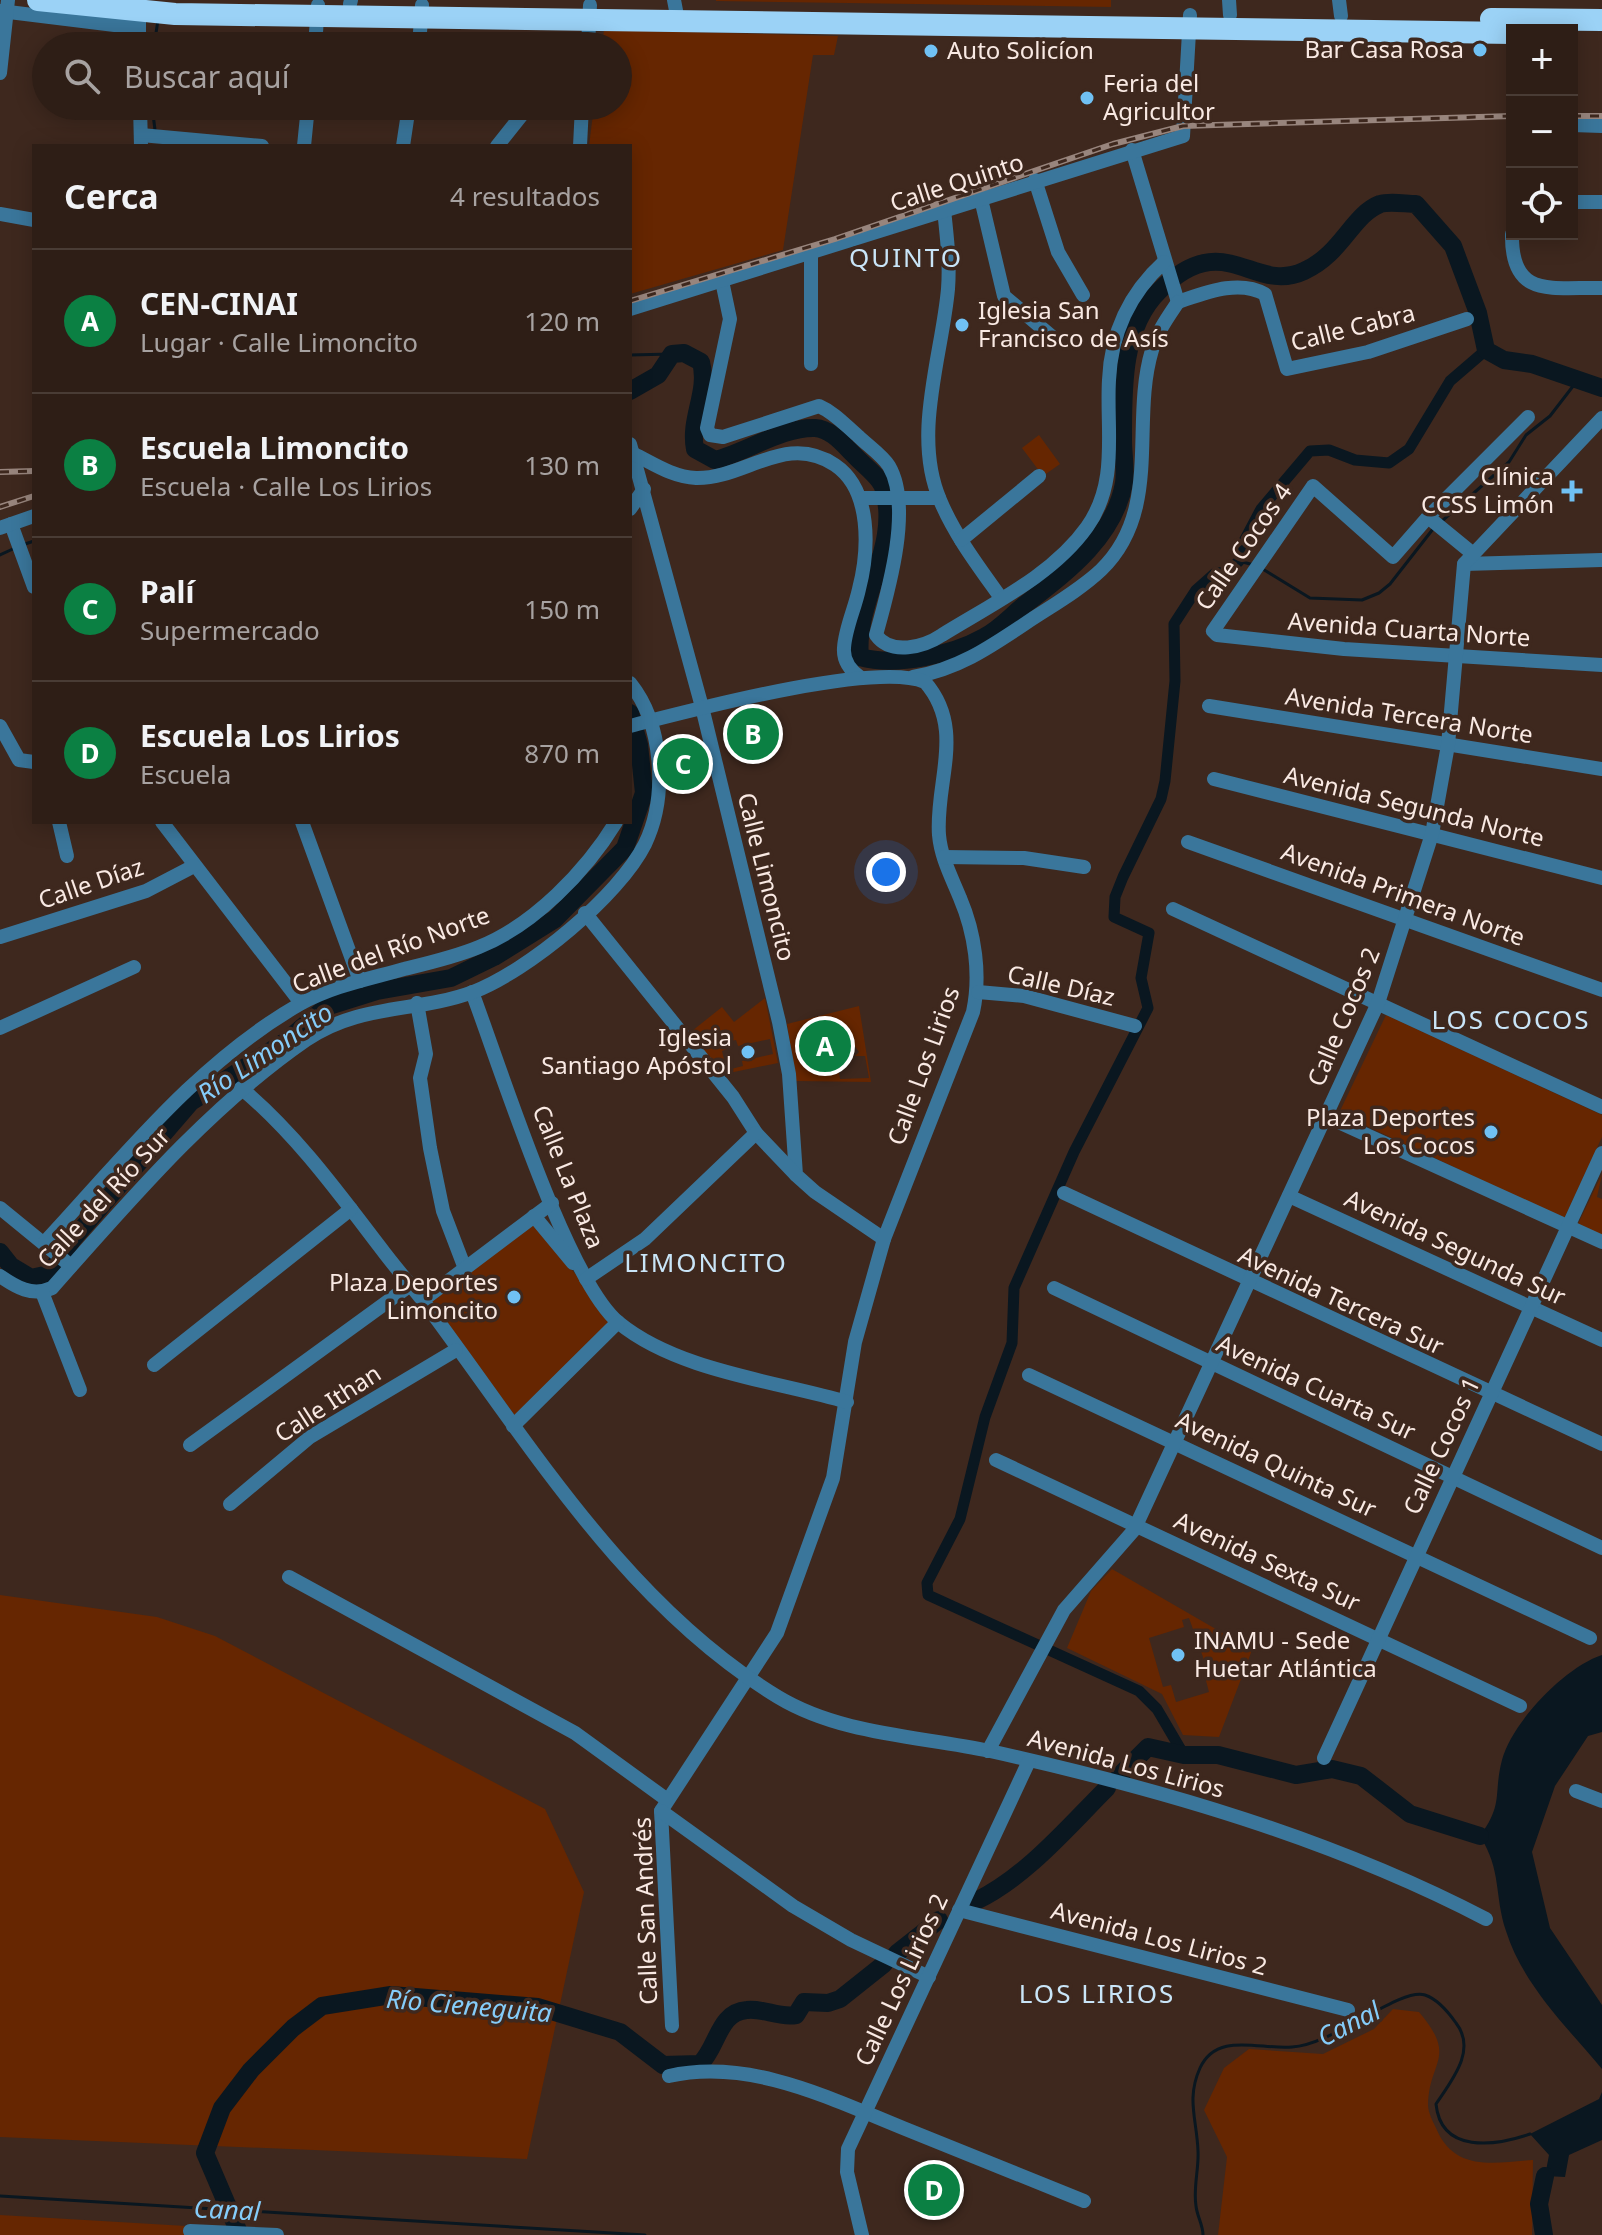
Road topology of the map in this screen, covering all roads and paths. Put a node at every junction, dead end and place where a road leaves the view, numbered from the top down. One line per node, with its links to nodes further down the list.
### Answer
1 (38, 0): 6 (highway)
2 (350, 2): 7 (highway); 9 (highway)
3 (1230, 7): 5 (highway); 12 (highway)
4 (4, 8): 6 (street); 22 (street)
5 (1340, 8): 14 (highway)
6 (150, 9): 7 (highway); 16 (street)
7 (318, 10): 9 (highway); 17 (street)
8 (676, 10): 10 (highway); 12 (highway)
9 (423, 11): 10 (highway); 18 (street)
10 (590, 12): 19 (street)
11 (1602, 20): 13 (highway)
12 (1190, 22): 15 (highway); 35 (street, Calle Quinto)
13 (1560, 24)
14 (1506, 27)
15 (1506, 28)
16 (143, 32)
17 (316, 32)
18 (421, 32)
19 (589, 32)
20 (1578, 33): 21 (highway)
21 (1602, 33)
22 (0, 73)
23 (307, 120): 31 (street)
24 (407, 120): 32 (street)
25 (518, 120): 33 (street)
26 (581, 120): 34 (street)
27 (1578, 125): 28 (street)
28 (1602, 126)
29 (143, 139): 30 (street)
30 (242, 144)
31 (304, 144)
32 (403, 144)
33 (499, 144)
34 (580, 144)
35 (1132, 150): 36 (street, Calle Quinto); 45 (street)
36 (1035, 180): 37 (street, Calle Quinto); 48 (street)
37 (981, 199): 40 (street, Calle Quinto); 52 (street)
38 (1578, 202): 39 (street)
39 (1602, 202)
40 (944, 210): 44 (street, Calle Quinto); 60 (street)
41 (0, 214): 42 (street)
42 (32, 220)
43 (1512, 240): 47 (street)
44 (811, 254): 46 (street, Calle Quinto); 53 (street)
45 (1164, 262): 49 (street); 70 (street)
46 (722, 281): 50 (street, Calle Quinto); 61 (street)
47 (1602, 288)
48 (1083, 295)
49 (1178, 302): 51 (street, Calle Cabra); 74 (street)
50 (632, 308)
51 (1467, 319)
52 (1056, 340)
53 (811, 364)
54 (1528, 417): 64 (street)
55 (1601, 420): 67 (street)
56 (632, 449): 58 (street, Calle Limoncito); 59 (street)
57 (1039, 476): 66 (street)
58 (644, 489): 62 (street); 78 (street, Calle Limoncito)
59 (862, 498): 61 (street); 75 (street)
60 (939, 498): 61 (street); 66 (street)
61 (898, 499): 70 (street)
62 (632, 506)
63 (32, 517): 65 (street)
64 (1428, 517): 67 (street); 71 (street, Calle Cocos 4)
65 (8, 528): 69 (street)
66 (961, 540): 70 (street)
67 (1468, 558): 68 (street); 72 (street, Calle Cocos 2)
68 (1602, 560)
69 (32, 582)
70 (1001, 598)
71 (1214, 633): 72 (street, Avenida Cuarta Norte)
72 (1456, 655): 73 (street, Avenida Cuarta Norte); 81 (street, Calle Cocos 2)
73 (1602, 665)
74 (913, 677): 75 (street); 92 (street, Calle Los Lirios)
75 (861, 678): 78 (street)
76 (632, 690): 79 (street, Calle del Río Sur)
77 (1209, 706): 81 (street, Avenida Tercera Norte)
78 (702, 707): 79 (street); 115 (street, Calle Limoncito)
79 (641, 724): 97 (street, Calle del Río Sur)
80 (0, 726): 82 (street)
81 (1448, 745): 83 (street, Avenida Tercera Norte); 89 (street, Calle Cocos 2)
82 (32, 762)
83 (1602, 769)
84 (1214, 779): 89 (street, Avenida Segunda Norte)
85 (59, 824): 91 (street)
86 (163, 824): 93 (street)
87 (303, 824): 101 (street)
88 (614, 824): 101 (street, Calle del Río Norte)
89 (1432, 834): 95 (street, Avenida Segunda Norte); 98 (street, Calle Cocos 2)
90 (1188, 842): 98 (street, Avenida Primera Norte)
91 (67, 856)
92 (944, 857): 94 (street); 104 (street, Calle Los Lirios)
93 (194, 866): 99 (street, Calle Díaz); 105 (street)
94 (1084, 867)
95 (1602, 878)
96 (1173, 909): 107 (street)
97 (585, 913): 103 (street, Calle del Río Sur); 113 (street)
98 (1406, 919): 102 (street, Avenida Primera Norte); 107 (street, Calle Cocos 2)
99 (0, 937)
100 (134, 967): 109 (street)
101 (360, 981): 105 (street, Calle del Río Norte)
102 (1602, 990)
103 (472, 992): 106 (street, Calle del Río Sur); 118 (street, Calle La Plaza)
104 (978, 992): 108 (street, Calle Díaz); 123 (street, Calle Los Lirios)
105 (301, 1003): 124 (street, Calle del Río Norte)
106 (417, 1003): 110 (street, Calle del Río Sur); 127 (street)
107 (1378, 1003): 111 (street); 112 (street, Calle Cocos 2)
108 (1135, 1026)
109 (0, 1028)
110 (241, 1088): 120 (street, Avenida Los Lirios); 126 (street, Calle del Río Sur)
111 (1602, 1107)
112 (1325, 1116): 117 (street, Calle Cocos 2); 122 (street)
113 (756, 1133): 115 (street); 129 (street)
114 (1602, 1153): 122 (street, Calle Cocos 1)
115 (796, 1175): 123 (street)
116 (1064, 1193): 130 (street, Avenida Tercera Sur)
117 (1289, 1196): 130 (street, Calle Cocos 2); 135 (street, Avenida Segunda Sur)
118 (552, 1203): 121 (street); 129 (street, Calle La Plaza)
119 (0, 1208): 124 (street)
120 (351, 1209): 131 (street, Avenida Los Lirios); 140 (street)
121 (534, 1216): 127 (street); 129 (street)
122 (1568, 1226): 125 (street); 135 (street, Calle Cocos 1)
123 (884, 1239): 144 (street, Calle Los Lirios)
124 (45, 1242): 126 (street)
125 (1602, 1242)
126 (71, 1266): 133 (street, Calle del Río Sur)
127 (464, 1266): 134 (street)
128 (0, 1276): 133 (street, Calle del Río Sur)
129 (586, 1279): 136 (street, Calle La Plaza)
130 (1248, 1282): 139 (street, Calle Cocos 2); 143 (street, Avenida Tercera Sur)
131 (409, 1286): 134 (street, Avenida Los Lirios); 148 (street)
132 (1054, 1288): 139 (street, Avenida Cuarta Sur)
133 (42, 1292): 142 (street)
134 (423, 1300): 138 (street, Avenida Los Lirios)
135 (1531, 1307): 137 (street, Avenida Segunda Sur); 143 (street, Calle Cocos 1)
136 (618, 1322): 144 (street, Calle La Plaza); 145 (street)
137 (1602, 1340)
138 (456, 1350): 145 (street, Avenida Los Lirios); 151 (street, Calle Ithan)
139 (1211, 1363): 146 (street, Calle Cocos 2); 150 (street, Avenida Cuarta Sur)
140 (154, 1365)
141 (1029, 1375): 146 (street, Avenida Quinta Sur)
142 (80, 1390)
143 (1489, 1395): 147 (street, Avenida Tercera Sur); 150 (street, Calle Cocos 1)
144 (847, 1402): 158 (street, Calle Los Lirios)
145 (513, 1426): 158 (street, Avenida Los Lirios)
146 (1173, 1442): 152 (street, Calle Cocos 2); 154 (street, Avenida Quinta Sur)
147 (1602, 1444)
148 (190, 1445)
149 (996, 1460): 152 (street, Avenida Sexta Sur)
150 (1453, 1478): 153 (street, Avenida Cuarta Sur); 154 (street, Calle Cocos 1)
151 (230, 1504)
152 (1136, 1525): 157 (street, Avenida Sexta Sur); 160 (street, Calle Cocos 2)
153 (1602, 1548)
154 (1416, 1555): 156 (street, Avenida Quinta Sur); 157 (street, Calle Cocos 1)
155 (289, 1577): 165 (street)
156 (1590, 1638)
157 (1378, 1639): 159 (street, Avenida Sexta Sur); 161 (street, Calle Cocos 1)
158 (750, 1676): 160 (street, Avenida Los Lirios); 165 (street, Calle San Andrés)
159 (1520, 1706)
160 (988, 1751): 162 (street, Avenida Los Lirios)
161 (1324, 1758)
162 (1029, 1761): 166 (street, Calle Los Lirios 2); 167 (street, Avenida Los Lirios)
163 (1576, 1791): 164 (street)
164 (1602, 1801)
165 (664, 1805): 168 (street); 170 (street, Calle San Andrés)
166 (959, 1910): 168 (street, Calle Los Lirios 2); 169 (street, Avenida Los Lirios 2)
167 (1486, 1919)
168 (929, 1977): 172 (street, Calle Los Lirios 2)
169 (1348, 2010)
170 (672, 2026)
171 (669, 2076): 172 (street)
172 (865, 2112): 173 (street); 174 (street, Calle Los Lirios 2)
173 (1084, 2201)
174 (861, 2230)
175 (190, 2231): 176 (street)
176 (277, 2235)

